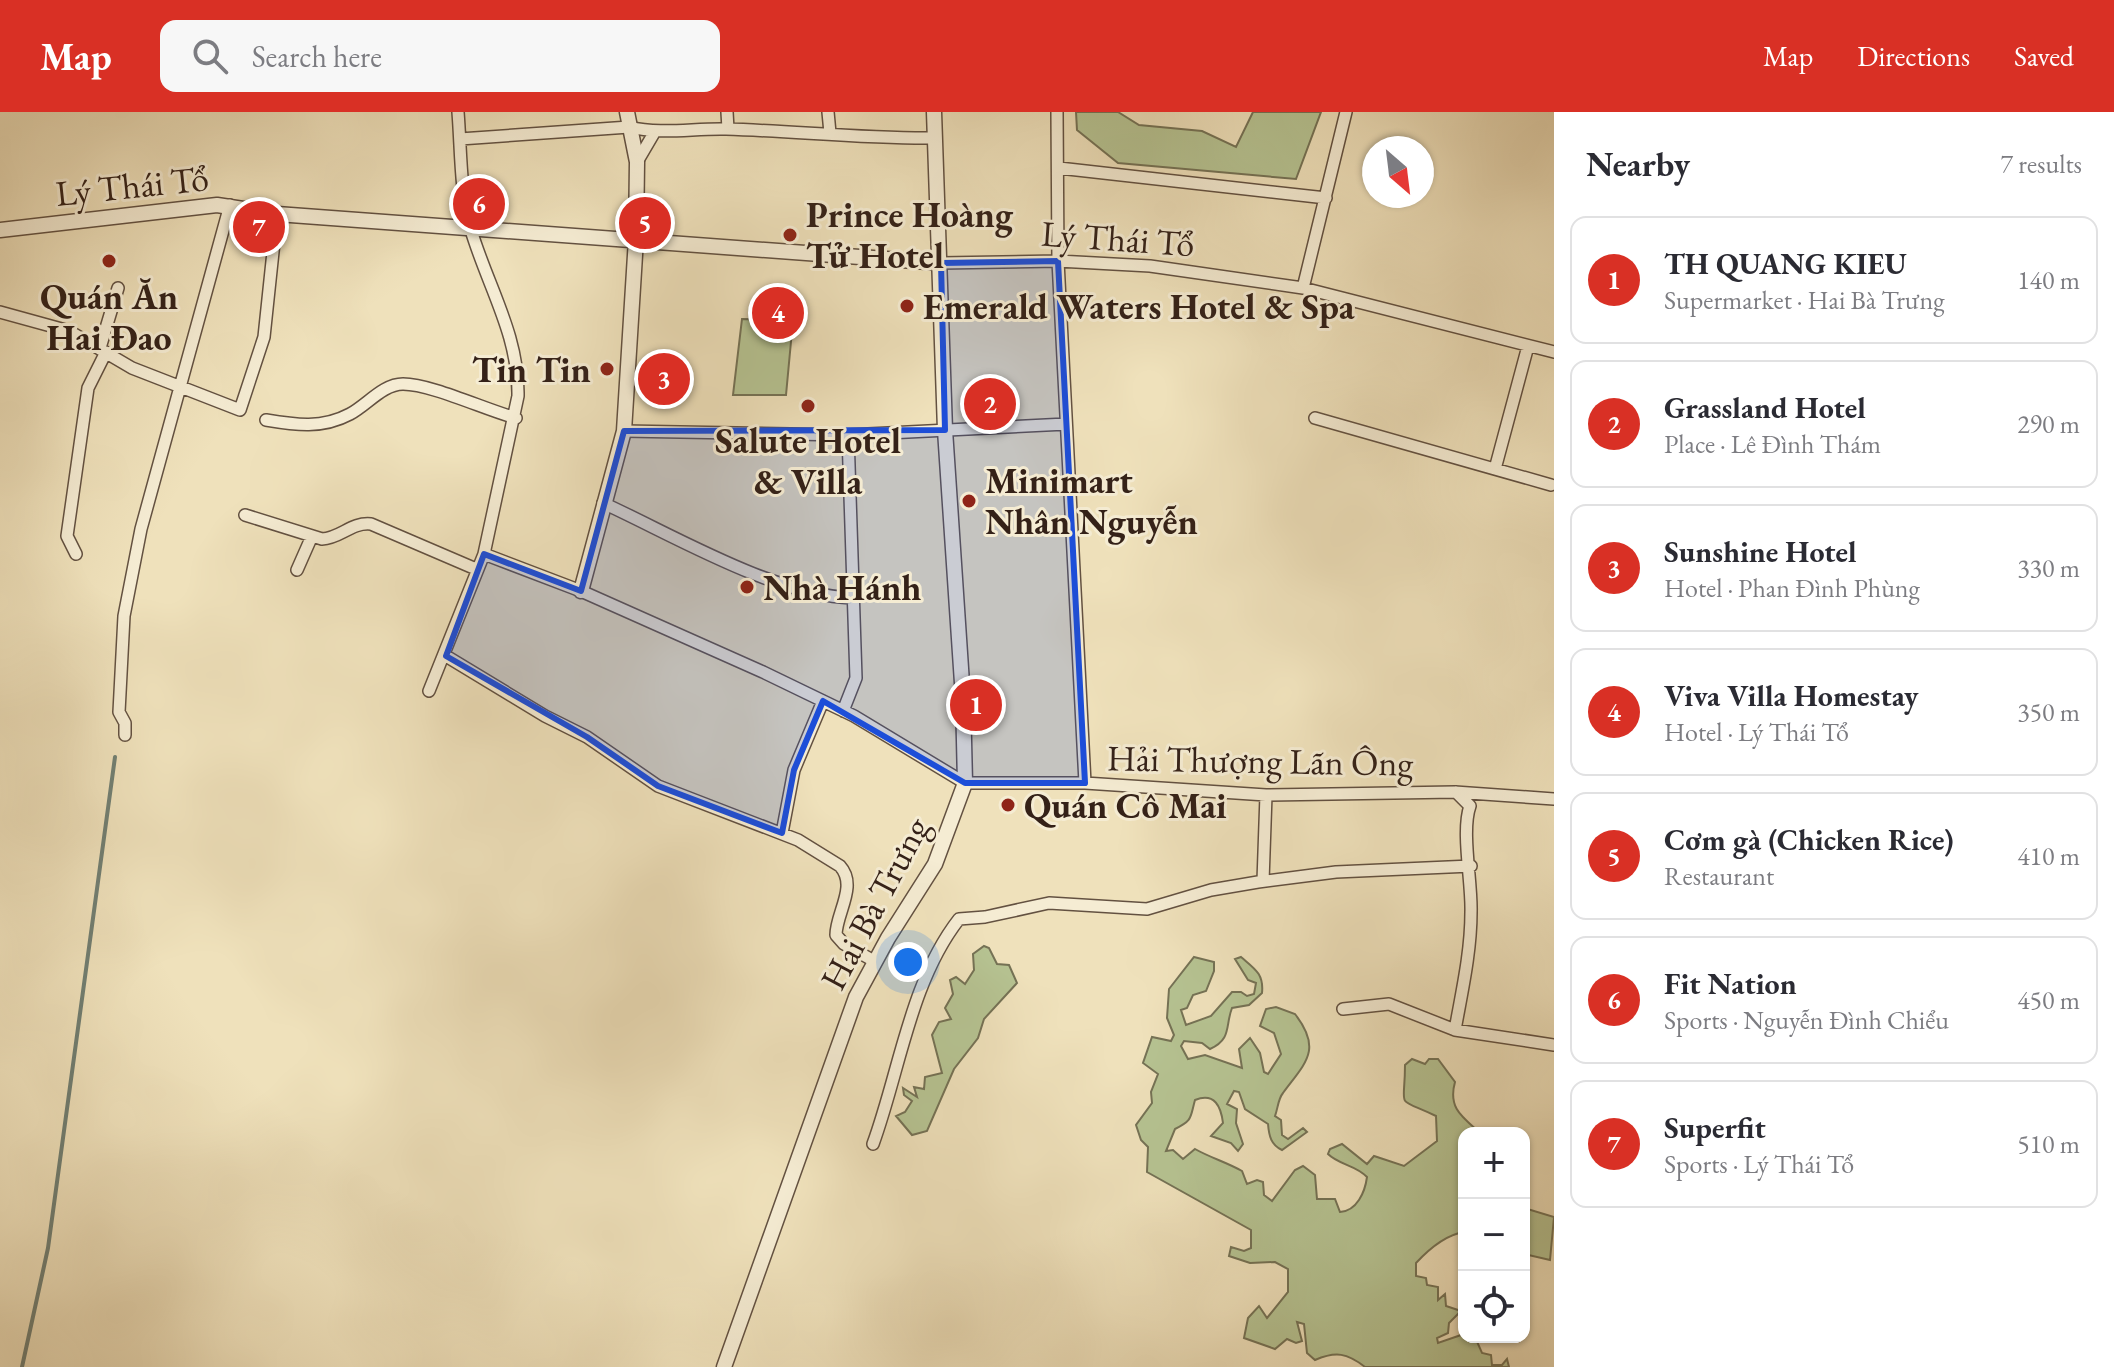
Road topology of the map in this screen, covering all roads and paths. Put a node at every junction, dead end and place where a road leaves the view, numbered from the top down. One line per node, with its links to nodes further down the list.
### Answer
1 (458, 112): 12 (street)
2 (727, 112): 8 (street)
3 (828, 112): 10 (street)
4 (934, 112): 11 (street, Hai Bà Trưng)
5 (1057, 112): 14 (street)
6 (1346, 112): 15 (street)
7 (628, 120): 9 (street); 12 (street); 13 (street)
8 (728, 129): 9 (street); 10 (street)
9 (654, 133): 13 (street)
10 (830, 133): 11 (street)
11 (935, 138): 22 (street, Hai Bà Trưng)
12 (460, 139): 18 (street)
13 (637, 162): 20 (street)
14 (1059, 168): 15 (street); 21 (street)
15 (1326, 198): 24 (street)
16 (230, 205): 17 (street, Lý Thái Tổ); 19 (street, Lý Thái Tổ); 29 (street)
17 (277, 214): 18 (street, Lý Thái Tổ); 29 (street)
18 (471, 229): 20 (street, Lý Thái Tổ); 30 (street)
19 (0, 230)
20 (636, 239): 22 (street, Lý Thái Tổ); 35 (street)
21 (1058, 261): 22 (street, Lý Thái Tổ); 24 (street, Lý Thái Tổ); 33 (street)
22 (941, 263): 34 (street, Hai Bà Trưng)
23 (118, 288): 27 (street)
24 (1303, 288): 26 (street, Lý Thái Tổ)
25 (0, 312): 27 (street)
26 (1528, 346): 28 (street, Lý Thái Tổ); 37 (street)
27 (103, 350): 29 (street); 42 (street)
28 (1554, 352)
29 (179, 386): 52 (street)
30 (516, 418): 32 (street); 43 (street)
31 (1315, 418): 37 (street)
32 (266, 420)
33 (1066, 424): 34 (street); 54 (street)
34 (945, 430): 36 (street); 53 (street, Hai Bà Trưng)
35 (624, 431): 36 (street); 39 (street)
36 (848, 435): 47 (street)
37 (1495, 469): 38 (street)
38 (1551, 485)
39 (603, 503): 46 (street); 47 (street)
40 (245, 515): 41 (street)
41 (312, 536): 44 (street); 45 (street)
42 (76, 554)
43 (484, 554): 44 (street); 46 (street)
44 (476, 569): 48 (street)
45 (297, 570)
46 (581, 591): 50 (street)
47 (852, 598): 51 (street)
48 (446, 656): 49 (street); 58 (street)
49 (429, 691)
50 (823, 701): 51 (street); 58 (street)
51 (843, 711): 53 (street)
52 (125, 735)
53 (965, 783): 54 (street, Hải Thượng Lãn Ông); 61 (street, Hai Bà Trưng)
54 (1085, 783): 56 (street, Hải Thượng Lãn Ông)
55 (1455, 792): 56 (street, Hải Thượng Lãn Ông); 57 (street, Hải Thượng Lãn Ông); 59 (street)
56 (1266, 795): 60 (street)
57 (1554, 799)
58 (782, 833): 61 (street)
59 (1471, 866): 60 (street); 63 (street)
60 (1263, 881): 65 (street)
61 (874, 961): 66 (street, Hai Bà Trưng)
62 (1343, 1009): 63 (street)
63 (1455, 1030): 64 (street)
64 (1554, 1045)
65 (873, 1144)
66 (724, 1367)

